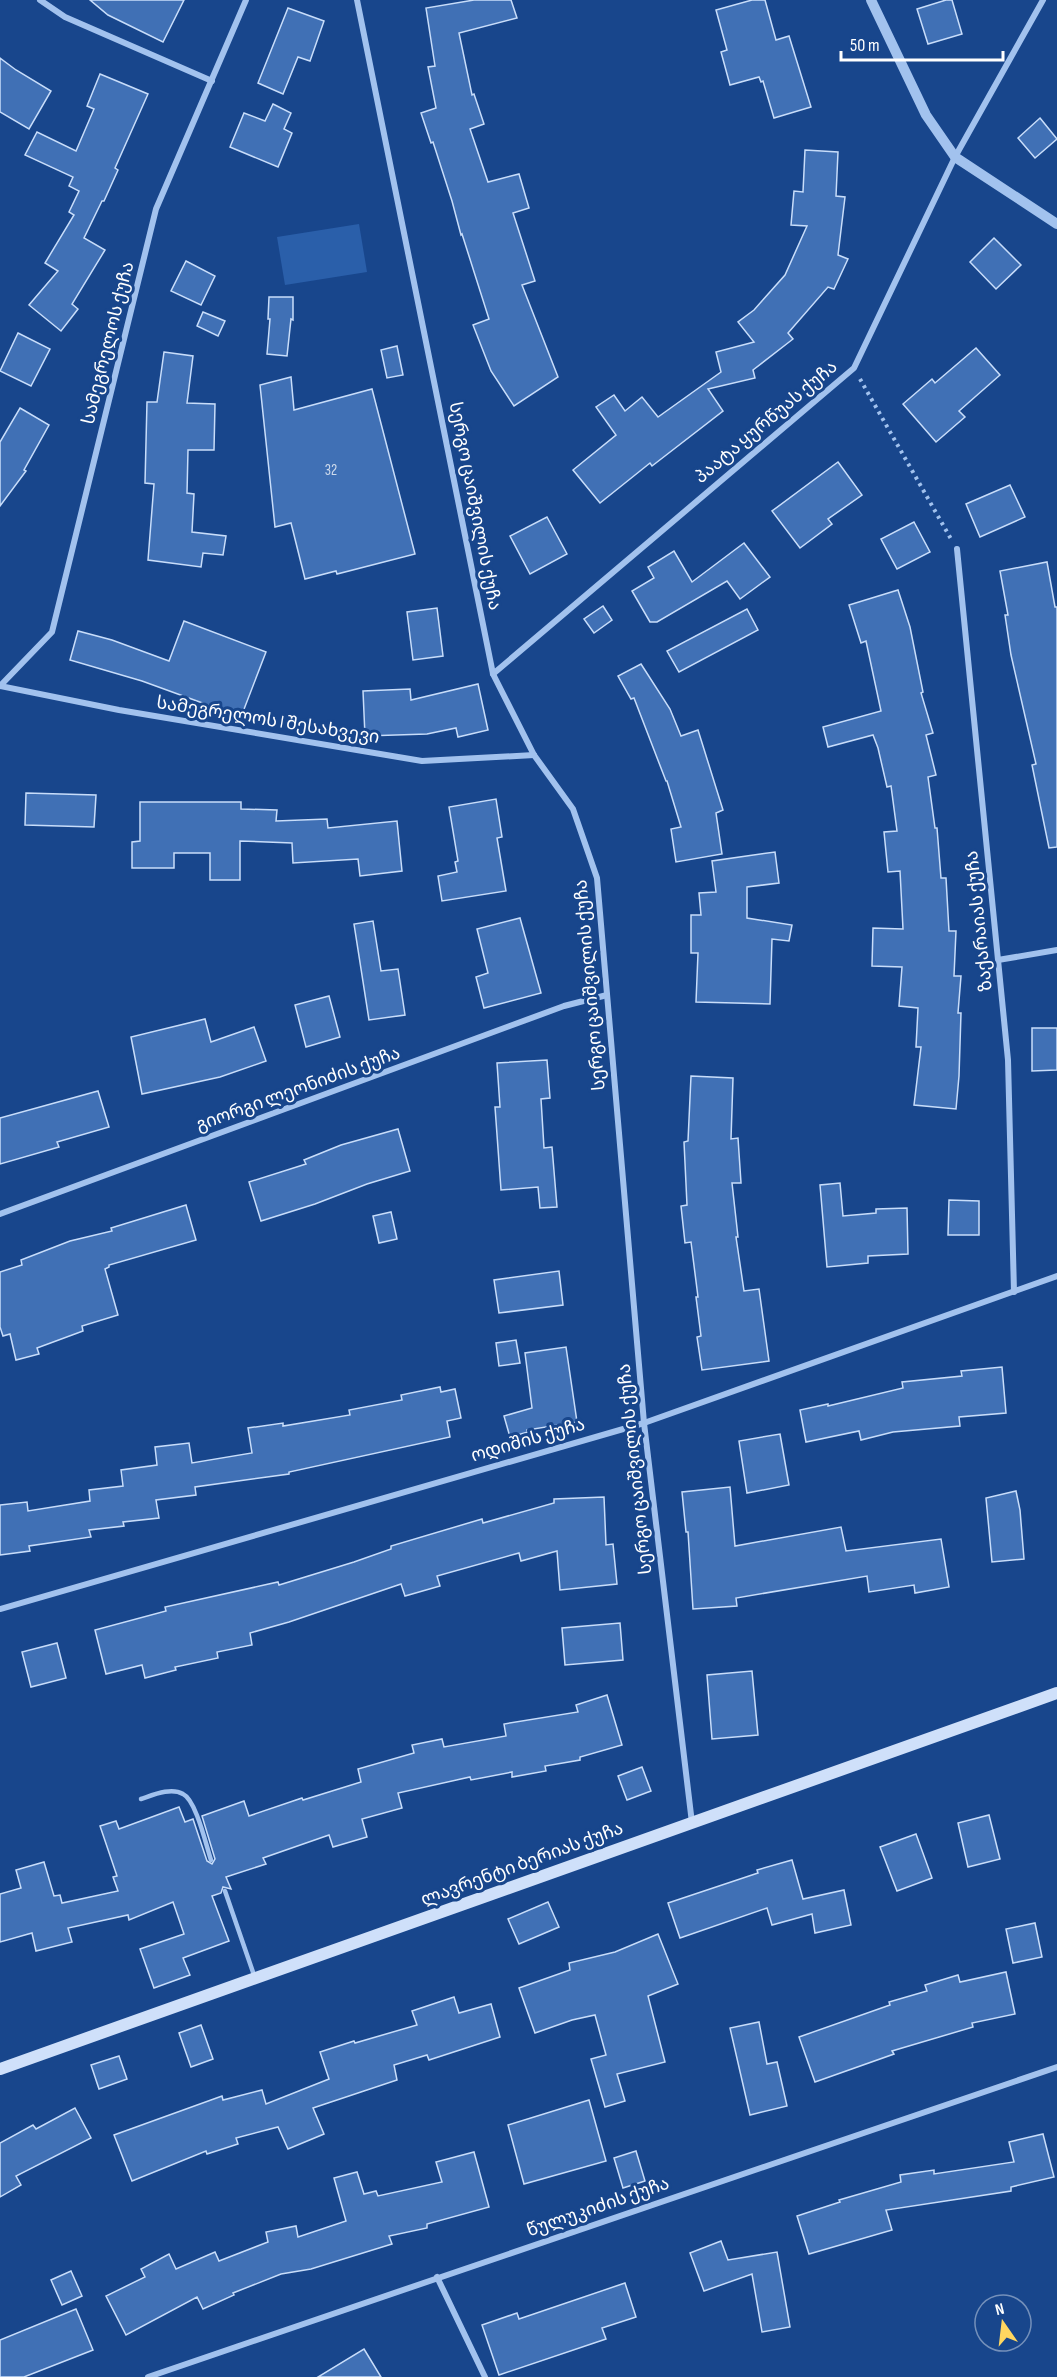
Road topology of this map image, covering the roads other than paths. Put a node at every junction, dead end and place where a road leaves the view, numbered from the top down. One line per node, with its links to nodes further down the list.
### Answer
1 (40, 0): 6 (street)
2 (246, 0): 6 (street, სამეგრელოს ქუჩა)
3 (357, 0): 10 (street, სერგო ცაიშვილის ქუჩა)
4 (871, 0): 7 (street)
5 (1043, 0): 7 (street, პაატა ყურწუას ქუჩა)
6 (212, 81): 11 (street, სამეგრელოს ქუჩა)
7 (955, 157): 8 (street); 10 (street, პაატა ყურწუას ქუჩა)
8 (1057, 224)
9 (957, 549): 14 (street, ზაქარაიას ქუჩა)
10 (493, 674): 12 (street, სერგო ცაიშვილის ქუჩა)
11 (0, 686): 12 (street, სამეგრელოს I შესახვევი)
12 (534, 755): 15 (street, სერგო ცაიშვილის ქუჩა)
13 (1057, 950): 14 (street)
14 (998, 960): 18 (street, ზაქარაიას ქუჩა)
15 (607, 995): 16 (street, გიორგი ლეონიძის ქუჩა); 19 (street, სერგო ცაიშვილის ქუჩა)
16 (0, 1215)
17 (1057, 1276): 18 (street, ოდიშის ქუჩა)
18 (1014, 1292): 19 (street, ოდიშის ქუჩა)
19 (644, 1423): 20 (street, ოდიშის ქუჩა); 23 (street, სერგო ცაიშვილის ქუჩა)
20 (0, 1609)
21 (1057, 1693): 23 (main road, ლავრენტი ბერიას ქუჩა)
22 (141, 1799): 24 (lane)
23 (692, 1823): 26 (main road, ლავრენტი ბერიას ქუჩა)
24 (211, 1860)
25 (225, 1891): 26 (lane)
26 (255, 1978): 28 (main road, ლავრენტი ბერიას ქუჩა)
27 (1057, 2067): 29 (street, წულუკიძის ქუჩა)
28 (0, 2069)
29 (437, 2277): 30 (street, წულუკიძის ქუჩა); 31 (street)
30 (148, 2377)
31 (485, 2377)

